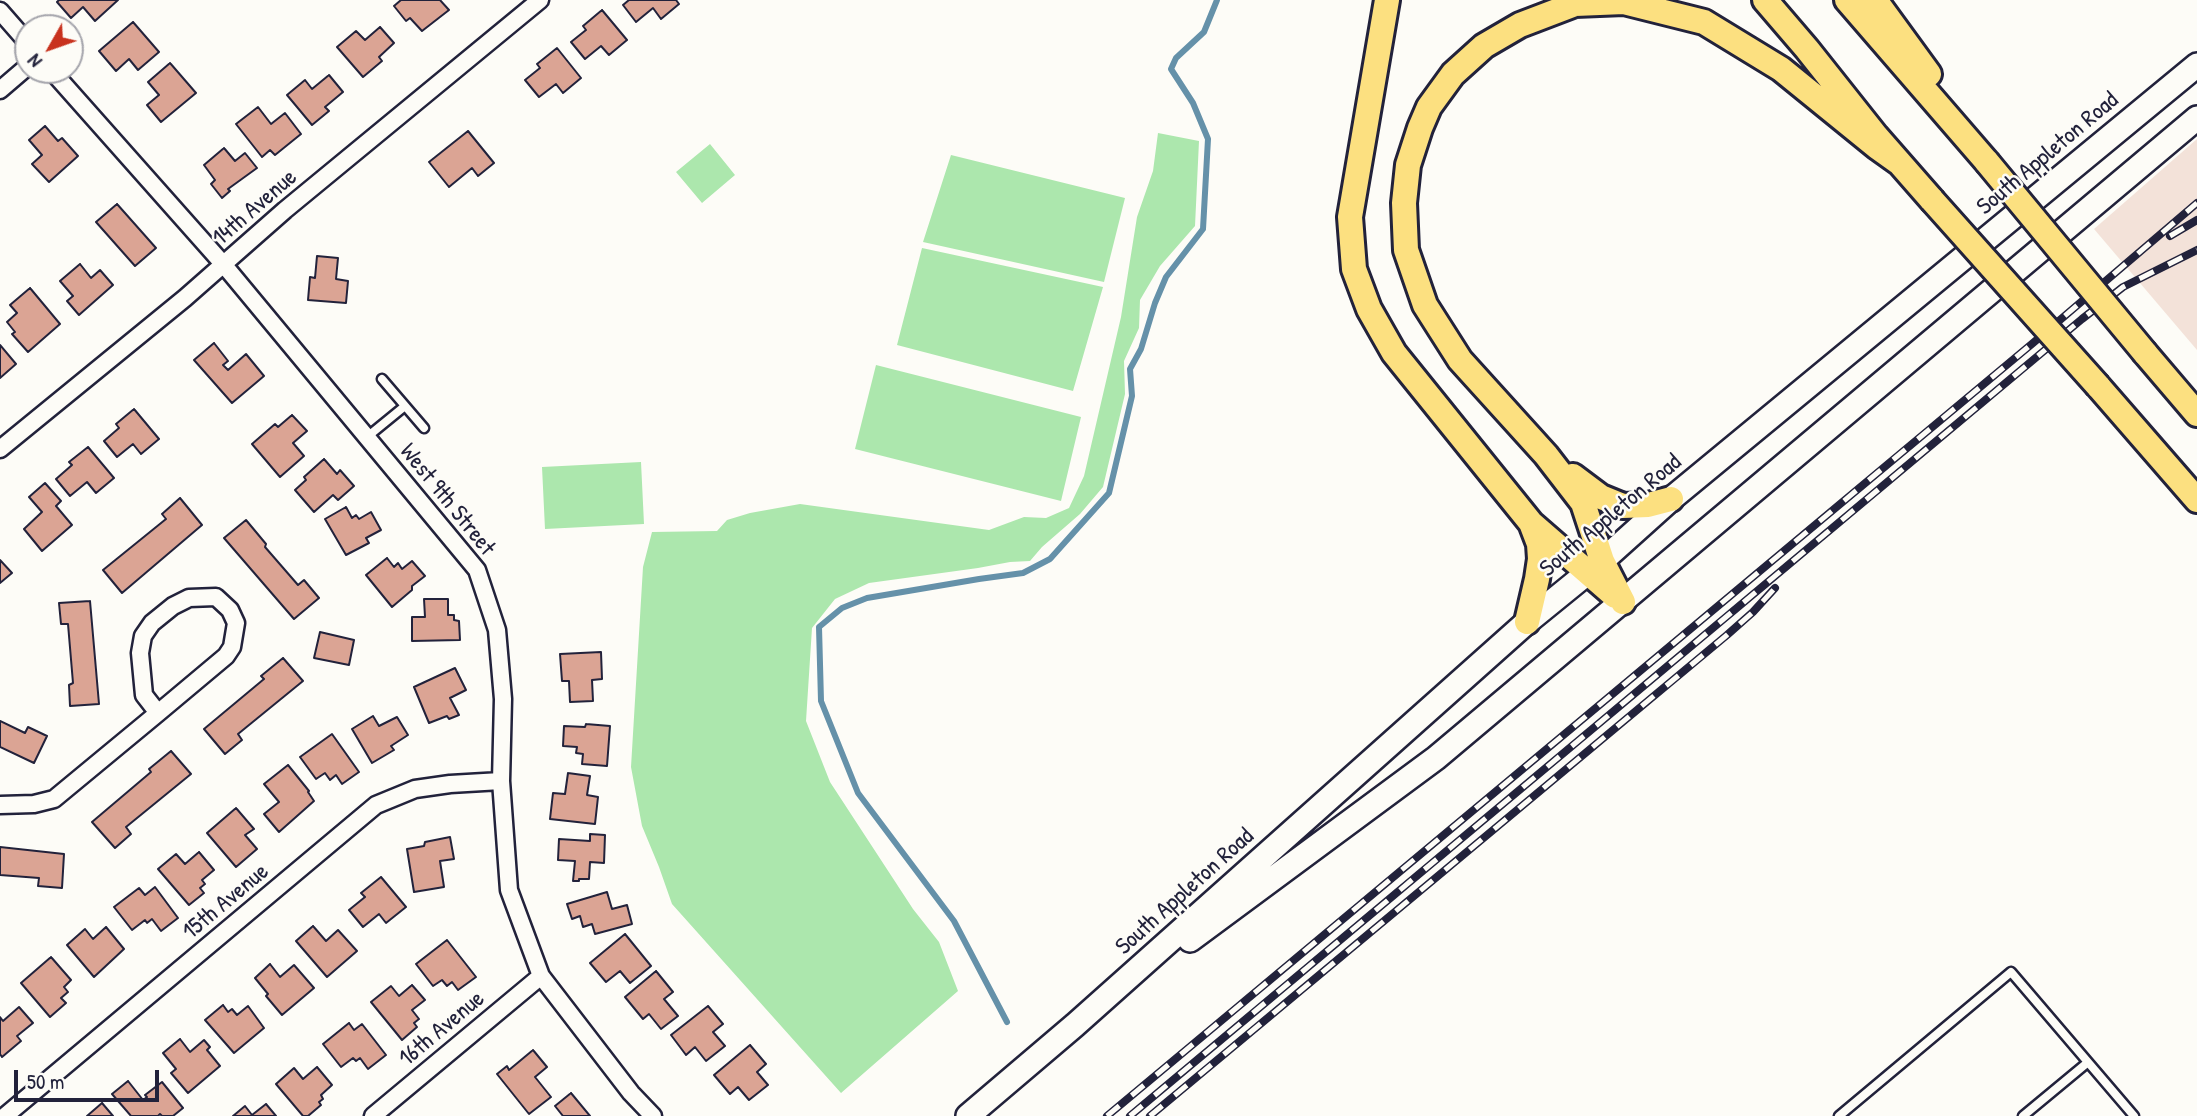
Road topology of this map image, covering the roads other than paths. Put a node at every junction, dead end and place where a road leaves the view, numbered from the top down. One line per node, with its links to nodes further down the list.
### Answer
1 (540, 0): 15 (street, 14th Avenue)
2 (1387, 0): 25 (main road)
3 (1765, 0): 13 (main road)
4 (1847, 0): 14 (main road)
5 (1875, 0): 14 (main road)
6 (0, 11): 7 (street)
7 (14, 27)
8 (2197, 65): 23 (main road, South Appleton Road)
9 (14, 78): 11 (street)
10 (63, 84): 15 (street, West 9th Street)
11 (0, 90)
12 (2197, 118): 27 (main road, South Appleton Road)
13 (1898, 162): 22 (main road); 24 (main road, bridge)
14 (1987, 162): 18 (main road, bridge)
15 (224, 265): 20 (street, West 9th Street); 21 (street, 14th Avenue)
16 (382, 379): 17 (lane)
17 (405, 405): 19 (lane); 20 (lane)
18 (2197, 414)
19 (424, 428)
20 (368, 437): 30 (street, West 9th Street)
21 (0, 449)
22 (1546, 455): 23 (main road); 26 (main road)
23 (1671, 499): 26 (main road, South Appleton Road)
24 (2197, 500)
25 (1531, 523): 26 (main road); 28 (main road)
26 (1595, 566): 27 (main road); 28 (main road, South Appleton Road)
27 (1623, 602): 33 (main road, South Appleton Road)
28 (1527, 622): 33 (main road, South Appleton Road)
29 (158, 713): 29 (street); 31 (street)
30 (501, 781): 32 (street, West 9th Street); 35 (street, 15th Avenue)
31 (0, 805)
32 (541, 976): 36 (street, 16th Avenue); 37 (street, West 9th Street)
33 (1075, 1025): 38 (main road, South Appleton Road)
34 (2087, 1063): 39 (lane); 40 (lane); 41 (lane)
35 (5, 1116)
36 (373, 1116)
37 (653, 1116)
38 (968, 1116)
39 (1839, 1116)
40 (2023, 1116)
41 (2134, 1116)

